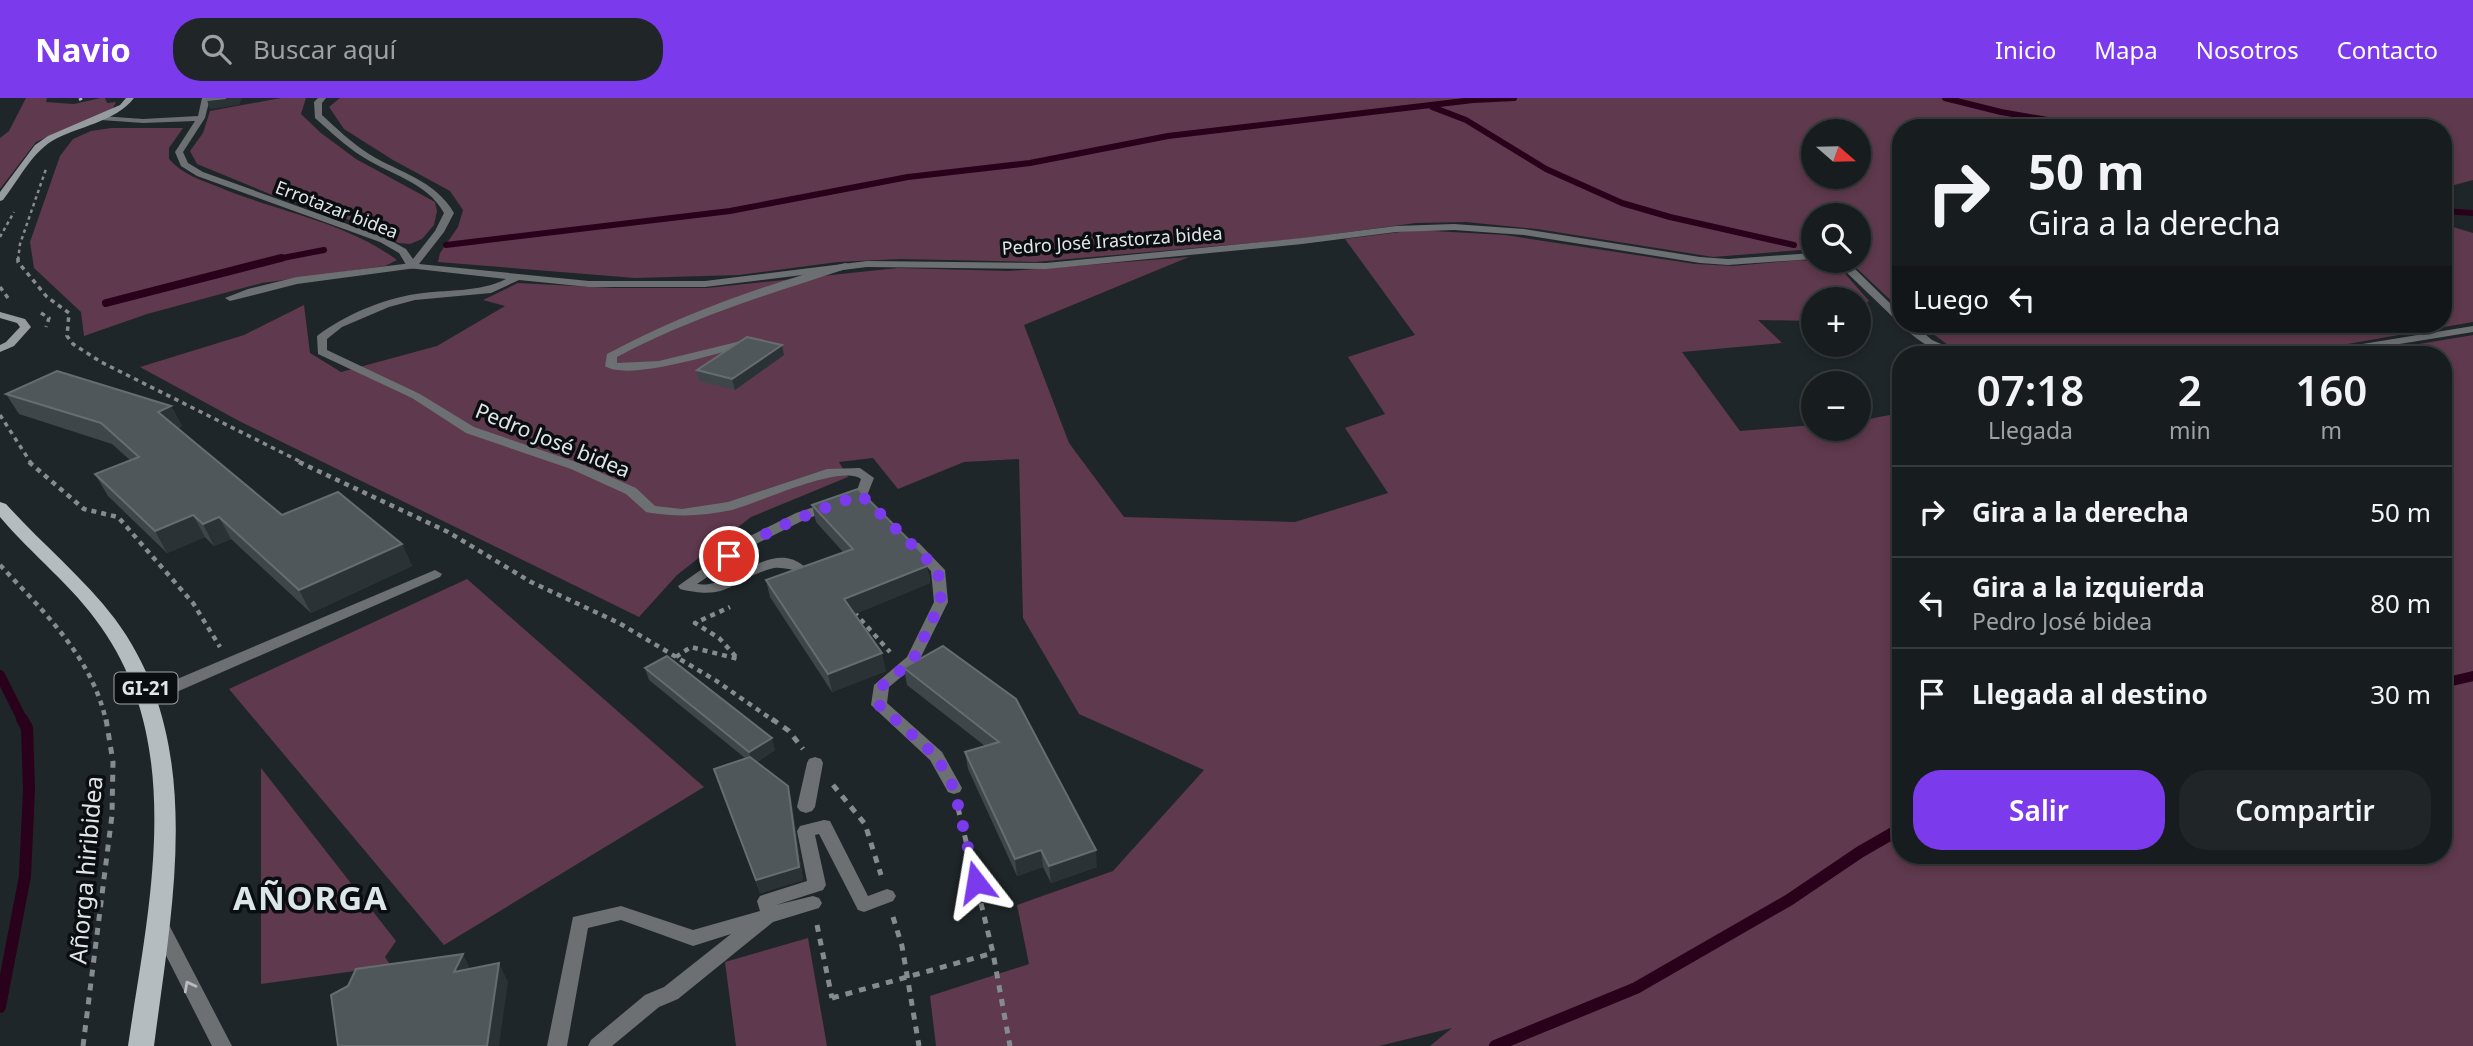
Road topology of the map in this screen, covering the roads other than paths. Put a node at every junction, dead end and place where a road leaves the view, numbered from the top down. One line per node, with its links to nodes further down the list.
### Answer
1 (130, 98): 4 (street)
2 (206, 98): 5 (street, Errotazar bidea)
3 (320, 99): 8 (street, Errotazar bidea)
4 (101, 118): 5 (street); 6 (street)
5 (201, 118): 8 (street, Errotazar bidea)
6 (0, 198)
7 (1801, 257): 9 (street, Pedro José Irastorza bidea)
8 (412, 266): 11 (street, Pedro José Irastorza bidea); 12 (street, Pedro José Irastorza bidea)
9 (845, 266): 11 (street, Pedro José Irastorza bidea); 19 (street)
10 (1853, 273): 13 (street)
11 (515, 278): 25 (street, Pedro José bidea)
12 (230, 298)
13 (1892, 310)
14 (0, 314): 22 (street)
15 (2473, 329): 16 (street)
16 (2452, 332)
17 (1918, 333): 20 (street)
18 (2448, 333): 21 (street)
19 (745, 343)
20 (1938, 346)
21 (2368, 346)
22 (0, 349)
23 (0, 507): 27 (main road, GI-21)
24 (900, 533): 29 (street)
25 (798, 567)
26 (435, 574): 27 (street)
27 (150, 696): 34 (main road, GI-21)
28 (815, 763): 30 (street)
29 (954, 788)
30 (806, 807)
31 (887, 896): 33 (street)
32 (813, 903): 33 (street)
33 (770, 915): 37 (street); 38 (street)
34 (157, 919): 35 (main road, GI-21); 36 (street, one-way to 34)
35 (141, 1046)
36 (222, 1046)
37 (557, 1046)
38 (598, 1046)

